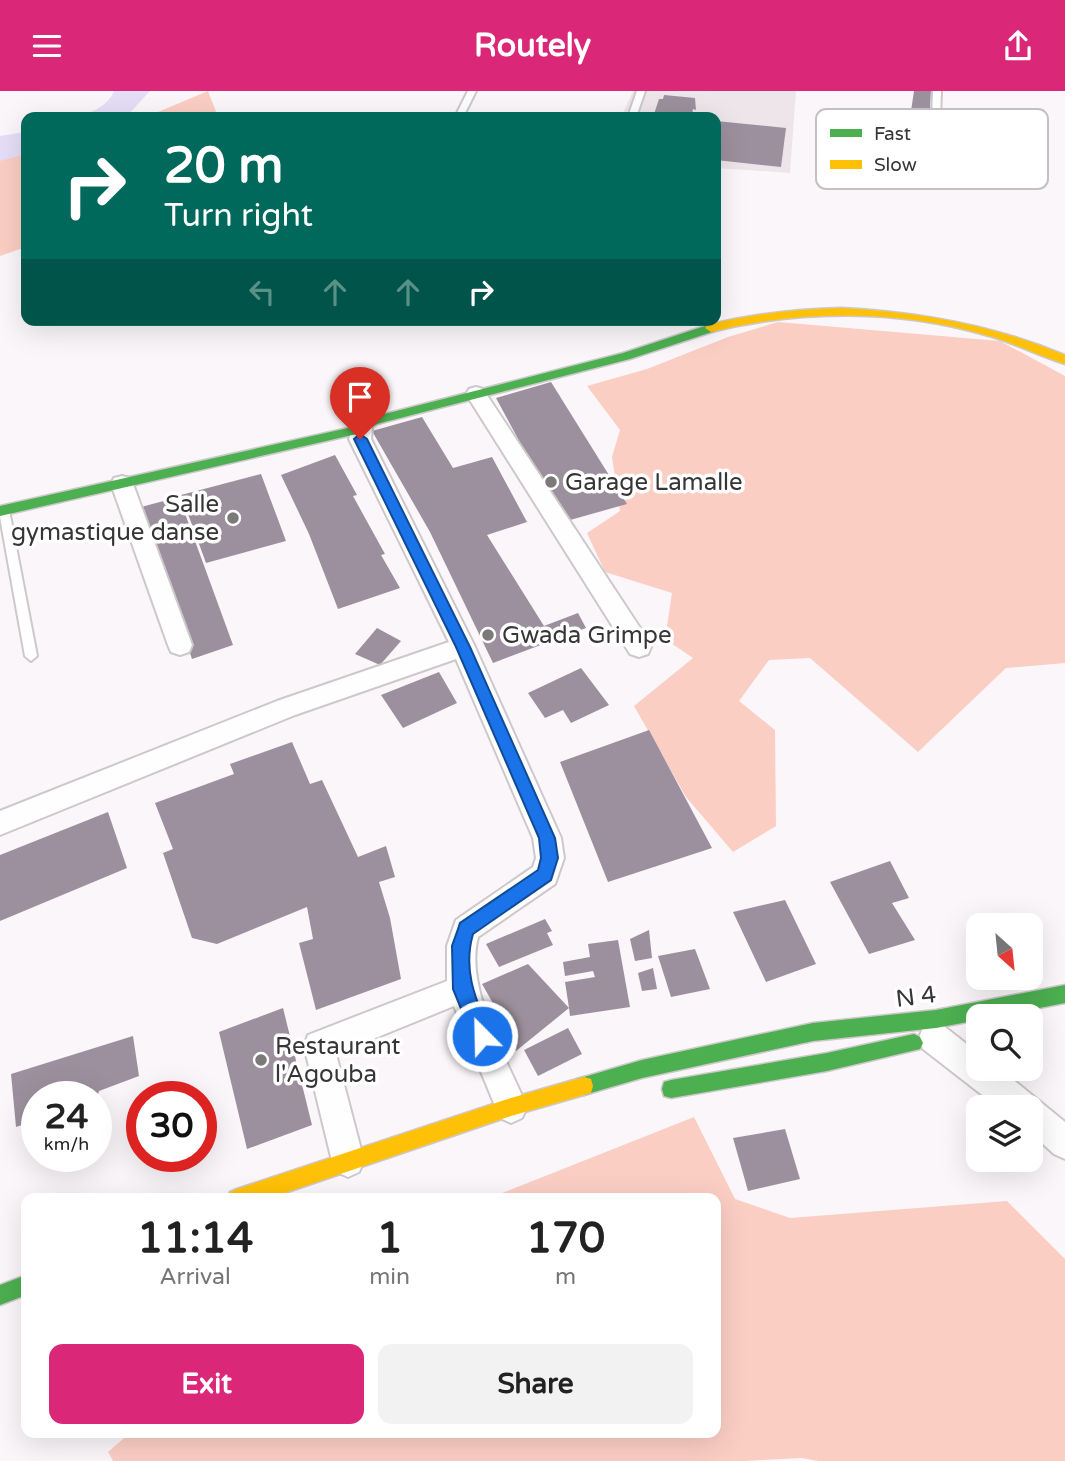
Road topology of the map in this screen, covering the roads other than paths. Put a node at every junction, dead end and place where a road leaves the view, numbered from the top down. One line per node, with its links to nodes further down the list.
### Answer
1 (472, 91): 5 (lane)
2 (641, 91): 6 (lane)
3 (937, 91): 4 (lane)
4 (936, 109)
5 (462, 112)
6 (634, 112)
7 (1065, 361): 8 (main road)
8 (476, 394): 9 (main road); 14 (street)
9 (360, 429): 10 (main road); 13 (street)
10 (122, 484): 11 (main road); 12 (street)
11 (2, 510): 15 (lane)
12 (180, 645)
13 (463, 647): 16 (street); 17 (street)
14 (639, 647)
15 (31, 656)
16 (0, 823)
17 (462, 989): 22 (street); 26 (street)
18 (1065, 993): 22 (main road, N 4)
19 (945, 1036): 20 (main road, N 4); 21 (street)
20 (658, 1091)
21 (1011, 1095)
22 (511, 1107): 26 (main road, N 4)
23 (566, 1108): 28 (main road)
24 (1043, 1123): 25 (street)
25 (1065, 1143)
26 (348, 1161): 27 (main road, N 4)
27 (255, 1193)
28 (288, 1193)
29 (21, 1273): 30 (main road)
30 (0, 1279)
31 (21, 1287): 32 (main road)
32 (0, 1295)

